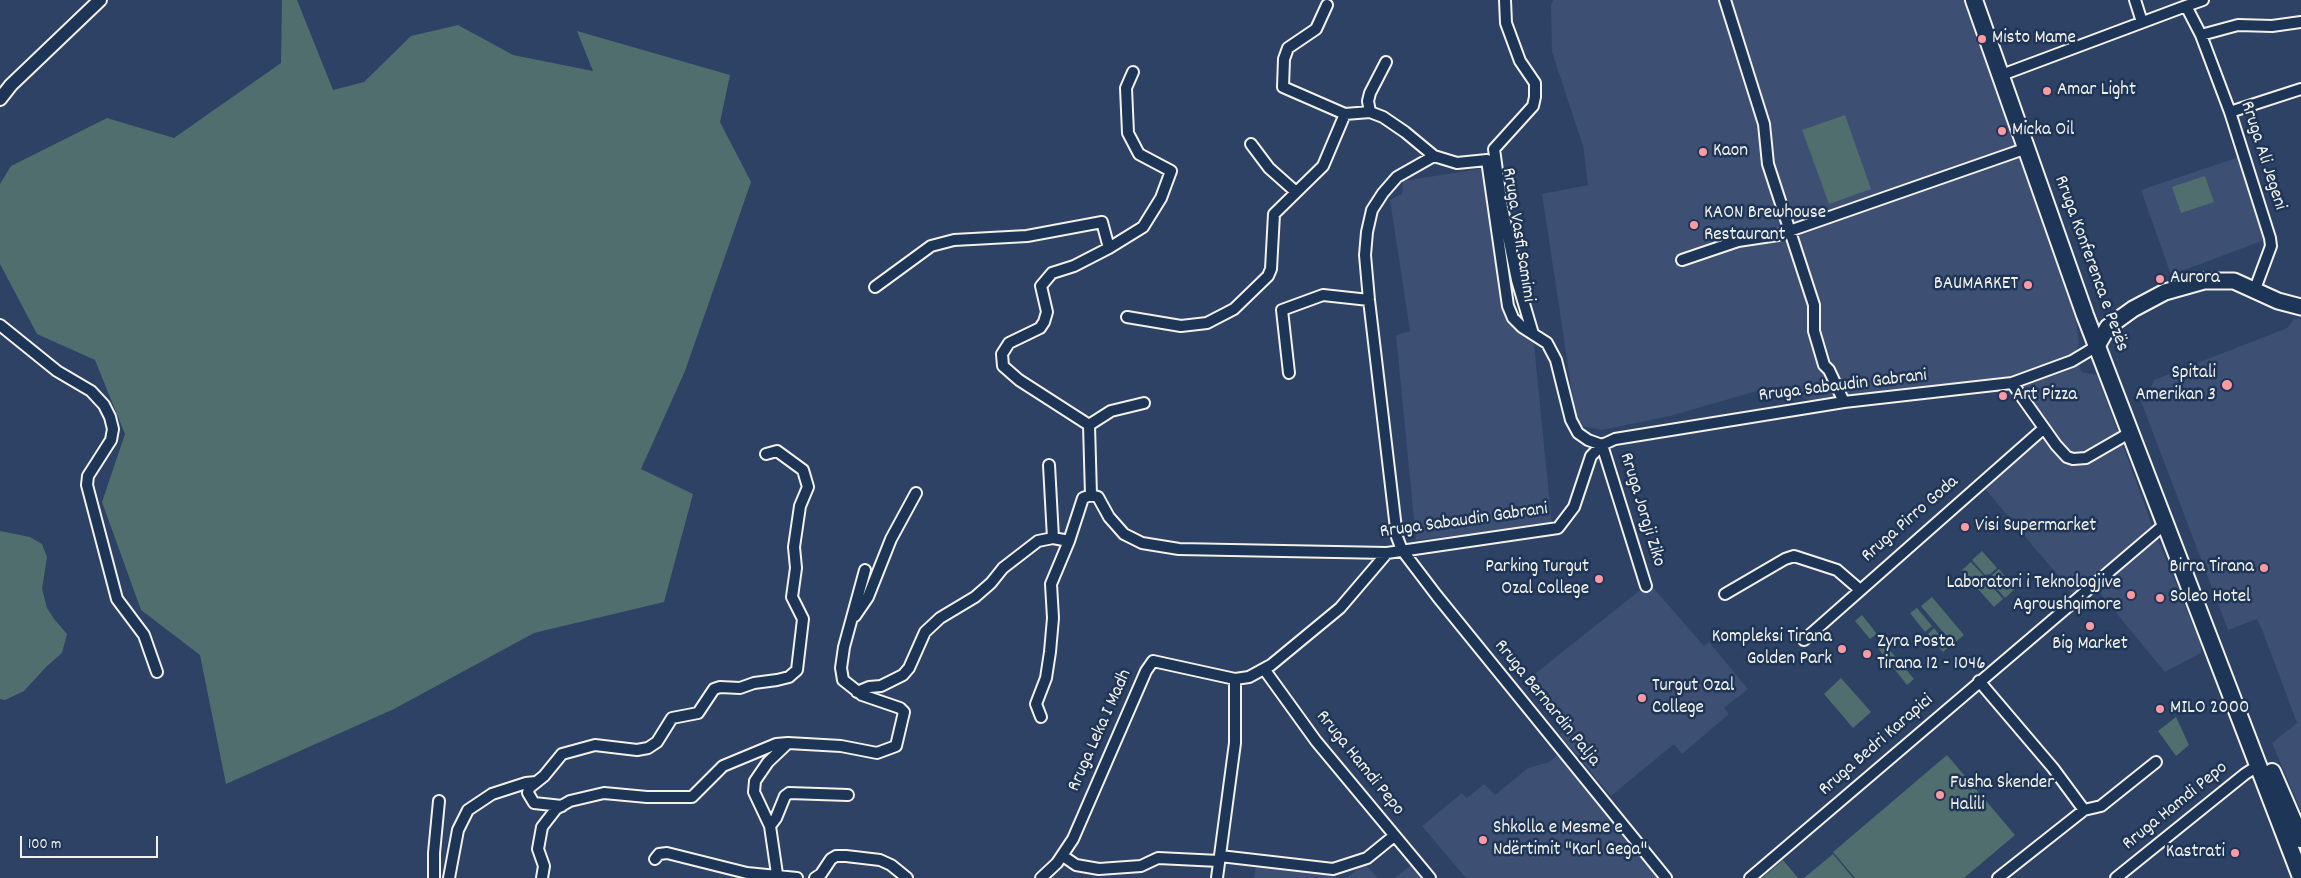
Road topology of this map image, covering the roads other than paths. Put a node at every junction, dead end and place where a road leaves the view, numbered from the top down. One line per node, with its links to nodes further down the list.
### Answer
1 (100, 0): 17 (street)
2 (1505, 0): 34 (street)
3 (1725, 0): 25 (street)
4 (1974, 0): 22 (main road, Rruga Konferenca e Pezës)
5 (1981, 0): 15 (main road, Rruga Konferenca e Pezës)
6 (2135, 0): 10 (street)
7 (2203, 0): 9 (street)
8 (1327, 5): 20 (street)
9 (2186, 6): 10 (street); 12 (street, Rruga Ali Jegeni)
10 (2142, 22): 15 (street)
11 (2301, 22): 12 (street)
12 (2201, 35): 19 (street, Rruga Ali Jegeni)
13 (1386, 62): 18 (street)
14 (1133, 72): 26 (street)
15 (2007, 73): 35 (main road, Rruga Konferenca e Pezës)
16 (2301, 90): 19 (street)
17 (0, 99)
18 (1370, 112): 20 (street); 23 (street, Rruga Vasfi Samimi)
19 (2230, 112): 29 (street, Rruga Ali Jegeni)
20 (1345, 114): 24 (street)
21 (1251, 144): 24 (street)
22 (2027, 148): 25 (street); 35 (main road, Rruga Konferenca e Pezës)
23 (1434, 156): 30 (street); 34 (street, Rruga Vasfi Samimi)
24 (1296, 192): 32 (street)
25 (1790, 231): 27 (street); 38 (street)
26 (1109, 248): 28 (street); 40 (street)
27 (1682, 260)
28 (874, 287)
29 (2254, 289): 31 (main road); 35 (main road)
30 (1369, 300): 36 (street); 51 (street)
31 (2301, 307)
32 (1127, 317)
33 (0, 325): 60 (street)
34 (1533, 334): 43 (street)
35 (2100, 341): 37 (street, Rruga Sabaudin Gabrani); 42 (main road, Rruga Konferenca e Pezës); 75 (main road, Rruga Konferenca e Pezës)
36 (1288, 373)
37 (2012, 384): 38 (street, Rruga Sabaudin Gabrani); 41 (street)
38 (1844, 402): 43 (street, Rruga Sabaudin Gabrani)
39 (1144, 403): 40 (street)
40 (1089, 425): 47 (street)
41 (2043, 429): 42 (street); 55 (street, Rruga Pirro Goda)
42 (2130, 432): 48 (main road, Rruga Konferenca e Pezës)
43 (1602, 445): 51 (street, Rruga Sabaudin Gabrani); 54 (street, Rruga Jorgji Ziko)
44 (766, 454): 68 (street)
45 (1048, 464): 49 (street)
46 (916, 493): 57 (street)
47 (1091, 495): 50 (street); 52 (street, Rruga Sabaudin Gabrani)
48 (2165, 524): 62 (street, Rruga Bedri Karapici); 67 (main road, Rruga Konferenca e Pezës)
49 (1053, 538): 50 (street); 63 (street)
50 (1069, 541): 64 (street)
51 (1402, 550): 52 (street, Rruga Sabaudin Gabrani); 90 (street, Rruga Bernardin Palja)
52 (1387, 552): 59 (street, Rruga Leka I Madh)
53 (865, 570): 57 (street)
54 (1646, 586)
55 (1859, 589): 56 (street); 58 (street, Rruga Pirro Goda)
56 (1725, 594)
57 (853, 619): 63 (street)
58 (1804, 640)
59 (1264, 669): 61 (street, Rruga Leka I Madh); 74 (street, Rruga Hamdi Pepo)
60 (157, 672)
61 (1235, 679): 76 (street, Rruga Leka I Madh); 77 (street)
62 (1979, 681): 72 (street); 91 (street, Rruga Bedri Karapici)
63 (857, 692): 65 (street)
64 (1041, 718)
65 (788, 743): 71 (street); 73 (street)
66 (2156, 762): 72 (street)
67 (2259, 765): 80 (main road, Rruga Konferenca e Pezës); 93 (street, Rruga Hamdi Pepo)
68 (536, 782): 71 (street); 82 (street)
69 (848, 795): 73 (street)
70 (439, 801): 81 (street)
71 (562, 806): 83 (street)
72 (2084, 810): 92 (street)
73 (770, 826): 79 (street)
74 (1394, 836): 77 (street); 89 (street, Rruga Hamdi Pepo)
75 (2301, 839)
76 (1063, 856): 77 (street); 87 (street, Rruga Leka I Madh)
77 (1219, 858): 88 (street)
78 (655, 859): 79 (street)
79 (777, 874): 84 (street)
80 (2299, 874)
81 (434, 878)
82 (449, 878)
83 (542, 878)
84 (797, 878)
85 (815, 878): 86 (street)
86 (907, 878)
87 (1041, 878)
88 (1218, 878)
89 (1430, 878)
90 (1666, 878)
91 (1750, 878)
92 (1998, 878)
93 (2116, 878)

